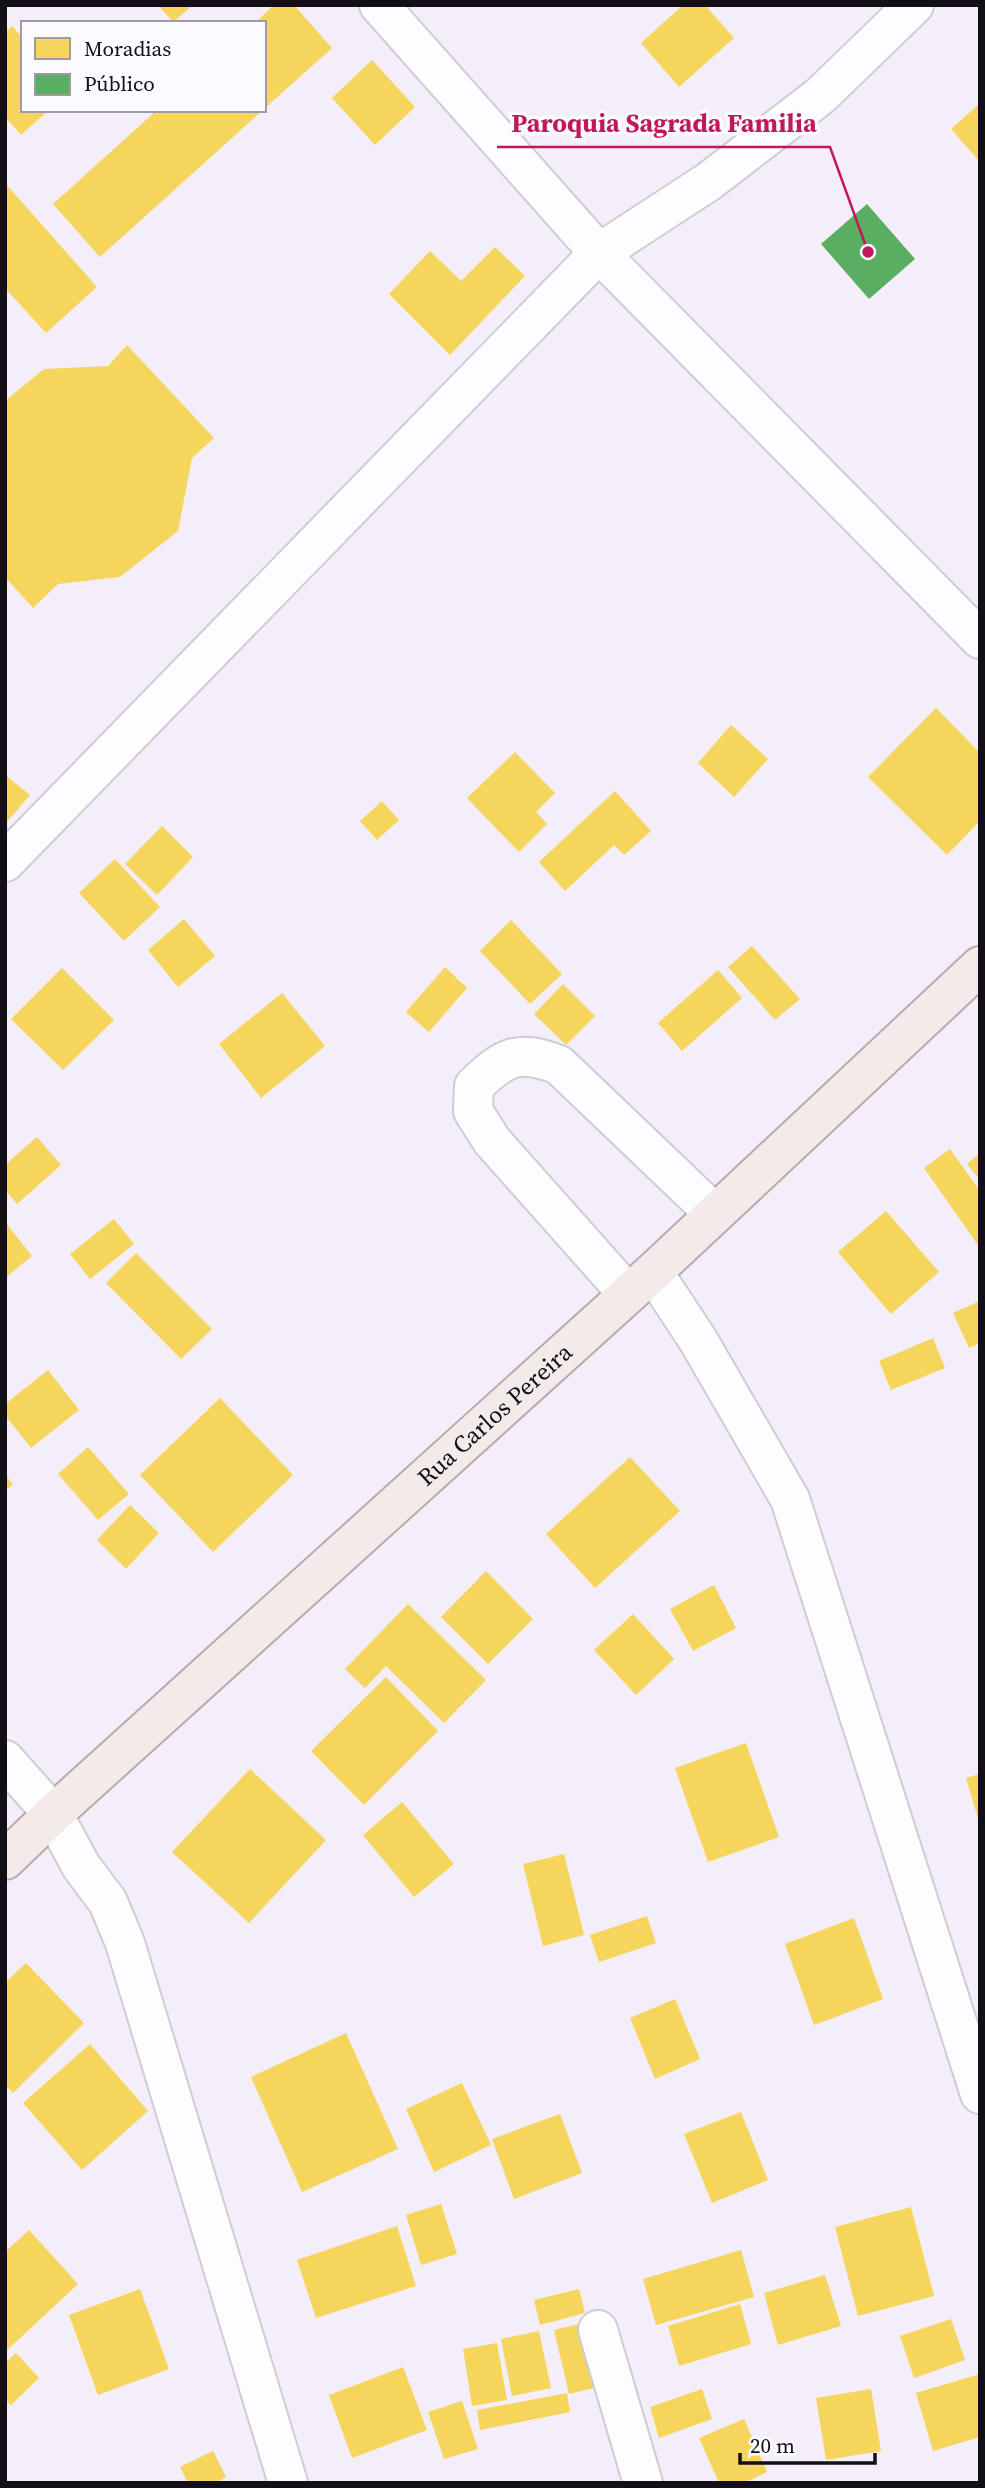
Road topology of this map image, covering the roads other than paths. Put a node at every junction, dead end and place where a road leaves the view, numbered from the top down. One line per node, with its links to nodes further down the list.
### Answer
1 (379, 5): 3 (street)
2 (914, 5): 3 (street)
3 (599, 253): 4 (street); 5 (street)
4 (980, 639)
5 (5, 862)
6 (980, 966): 7 (main road, Rua Carlos Pereira)
7 (715, 1214): 8 (main road, Rua Carlos Pereira); 8 (street)
8 (640, 1283): 10 (main road, Rua Carlos Pereira); 12 (street)
9 (5, 1760): 10 (street)
10 (53, 1814): 11 (main road, Rua Carlos Pereira); 14 (street)
11 (5, 1860)
12 (980, 2094)
13 (597, 2330): 15 (street)
14 (288, 2483)
15 (643, 2483)

